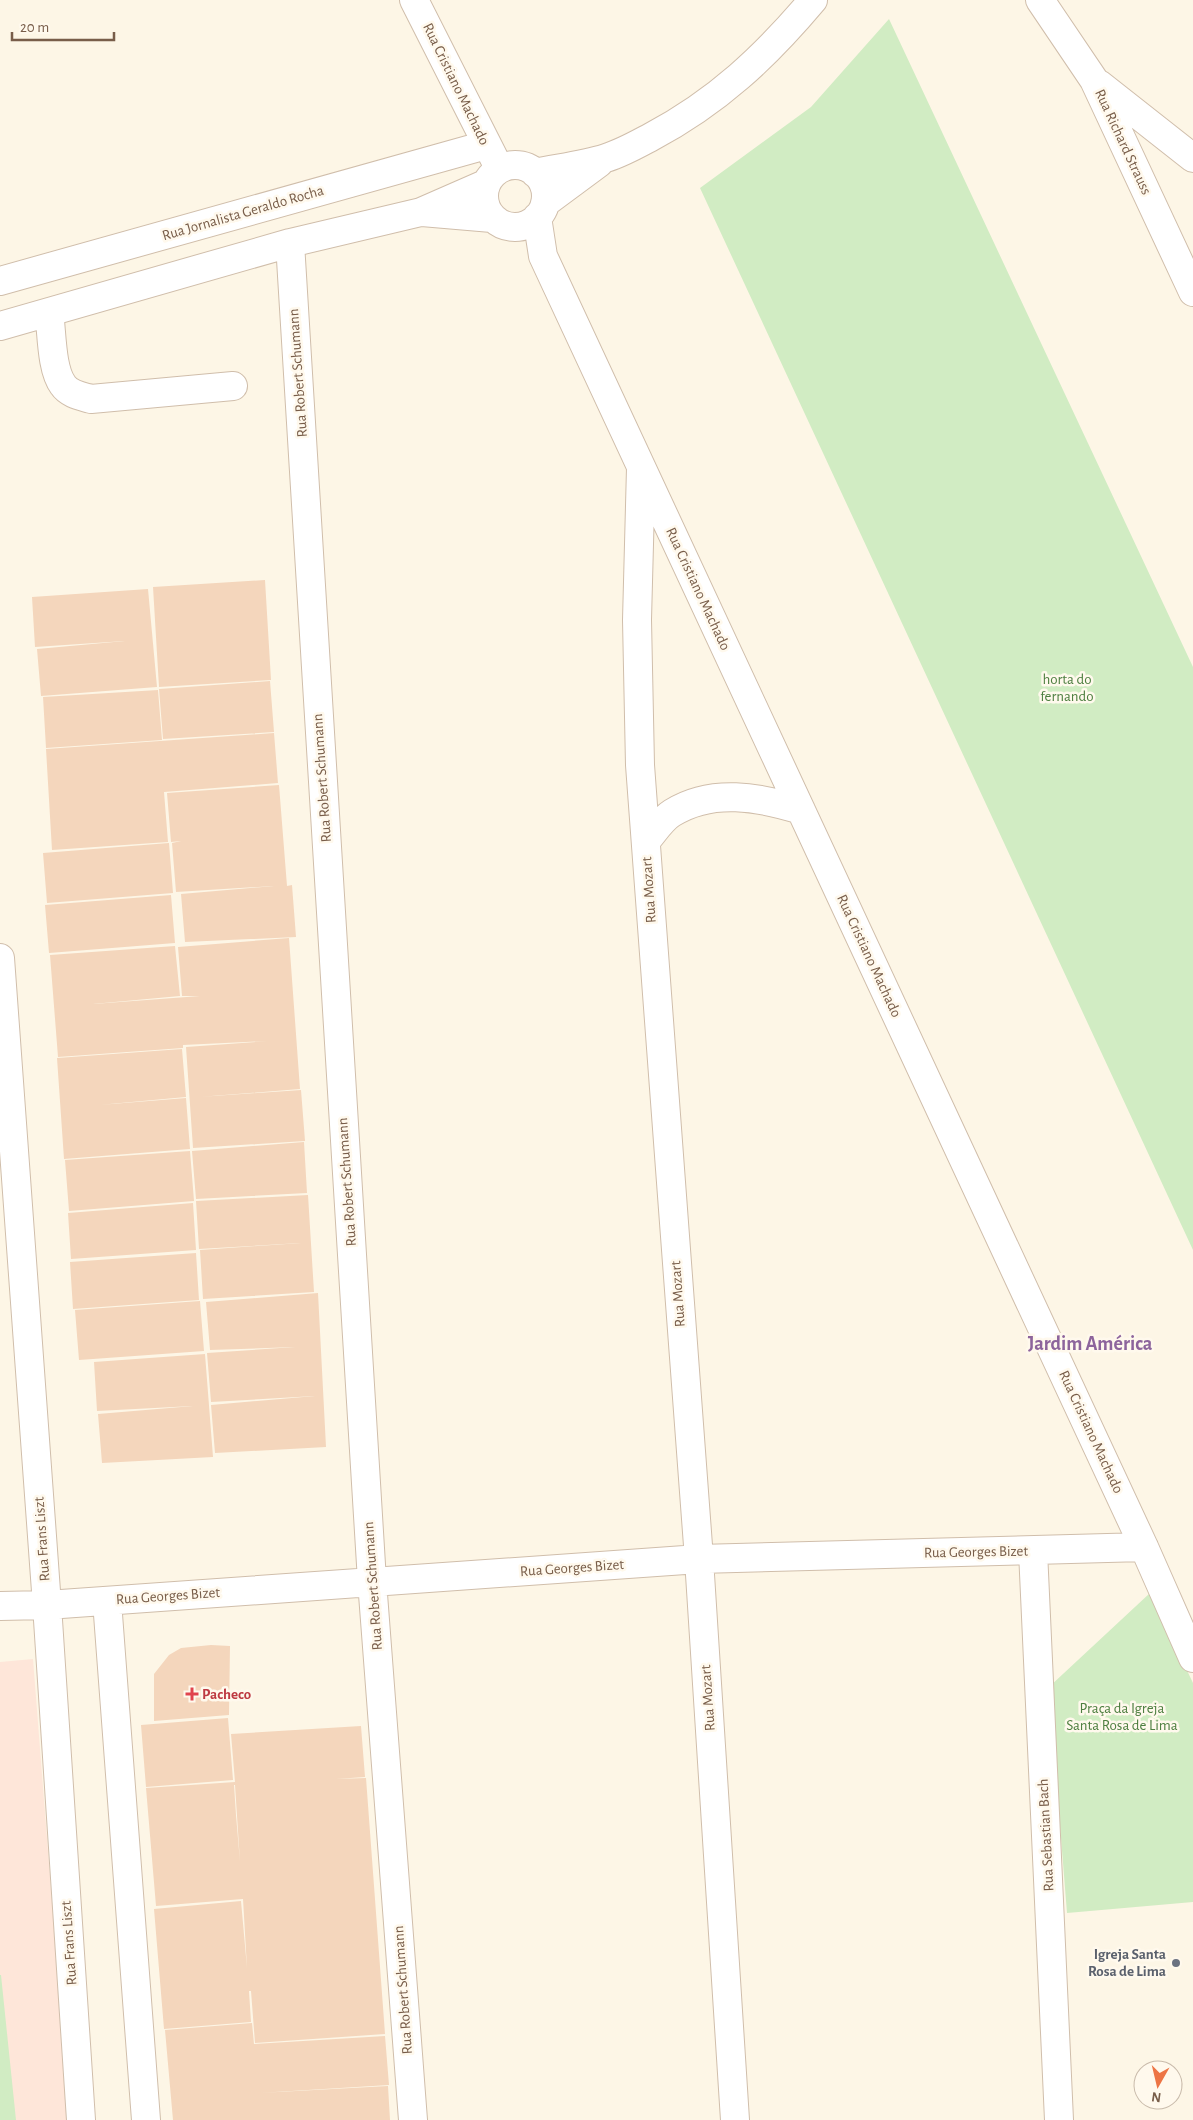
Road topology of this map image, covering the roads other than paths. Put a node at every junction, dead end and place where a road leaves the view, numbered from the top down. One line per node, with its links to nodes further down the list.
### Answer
1 (414, 0): 7 (street, Rua Cristiano Machado)
2 (813, 0): 6 (street)
3 (1040, 0): 4 (street, Rua Richard Strauss)
4 (1094, 80): 5 (street); 15 (street, Rua Richard Strauss)
5 (1193, 158)
6 (604, 159): 8 (street); 9 (street)
7 (490, 166): 8 (street); 10 (street); 11 (street); 14 (street, Rua Jornalista Geraldo Rocha)
8 (535, 173): 9 (street)
9 (541, 210): 11 (street); 13 (street, Rua Cristiano Machado)
10 (421, 212): 11 (street); 12 (street)
11 (501, 222): 13 (street, Rua Cristiano Machado)
12 (290, 243): 16 (street); 26 (street, Rua Robert Schumann)
13 (543, 256): 19 (street, Rua Cristiano Machado)
14 (0, 281)
15 (1193, 292)
16 (49, 312): 17 (street); 18 (street)
17 (0, 326)
18 (234, 386)
19 (641, 468): 20 (street, Rua Cristiano Machado); 21 (street, Rua Mozart)
20 (801, 810): 21 (street); 23 (street, Rua Cristiano Machado)
21 (646, 841): 25 (street, Rua Mozart)
22 (0, 958): 28 (street, Rua Frans Liszt)
23 (1144, 1547): 24 (street, Rua Georges Bizet); 30 (street, Rua Cristiano Machado)
24 (1033, 1551): 25 (street, Rua Georges Bizet); 35 (street, Rua Sebastian Bach)
25 (699, 1559): 26 (street, Rua Georges Bizet); 34 (street, Rua Mozart)
26 (372, 1581): 27 (street, Rua Georges Bizet); 33 (street, Rua Robert Schumann)
27 (107, 1601): 28 (street, Rua Georges Bizet); 32 (street)
28 (47, 1605): 29 (street, Rua Georges Bizet); 31 (street, Rua Frans Liszt)
29 (0, 1606)
30 (1193, 1658)
31 (81, 2120)
32 (146, 2120)
33 (413, 2120)
34 (735, 2120)
35 (1059, 2120)

